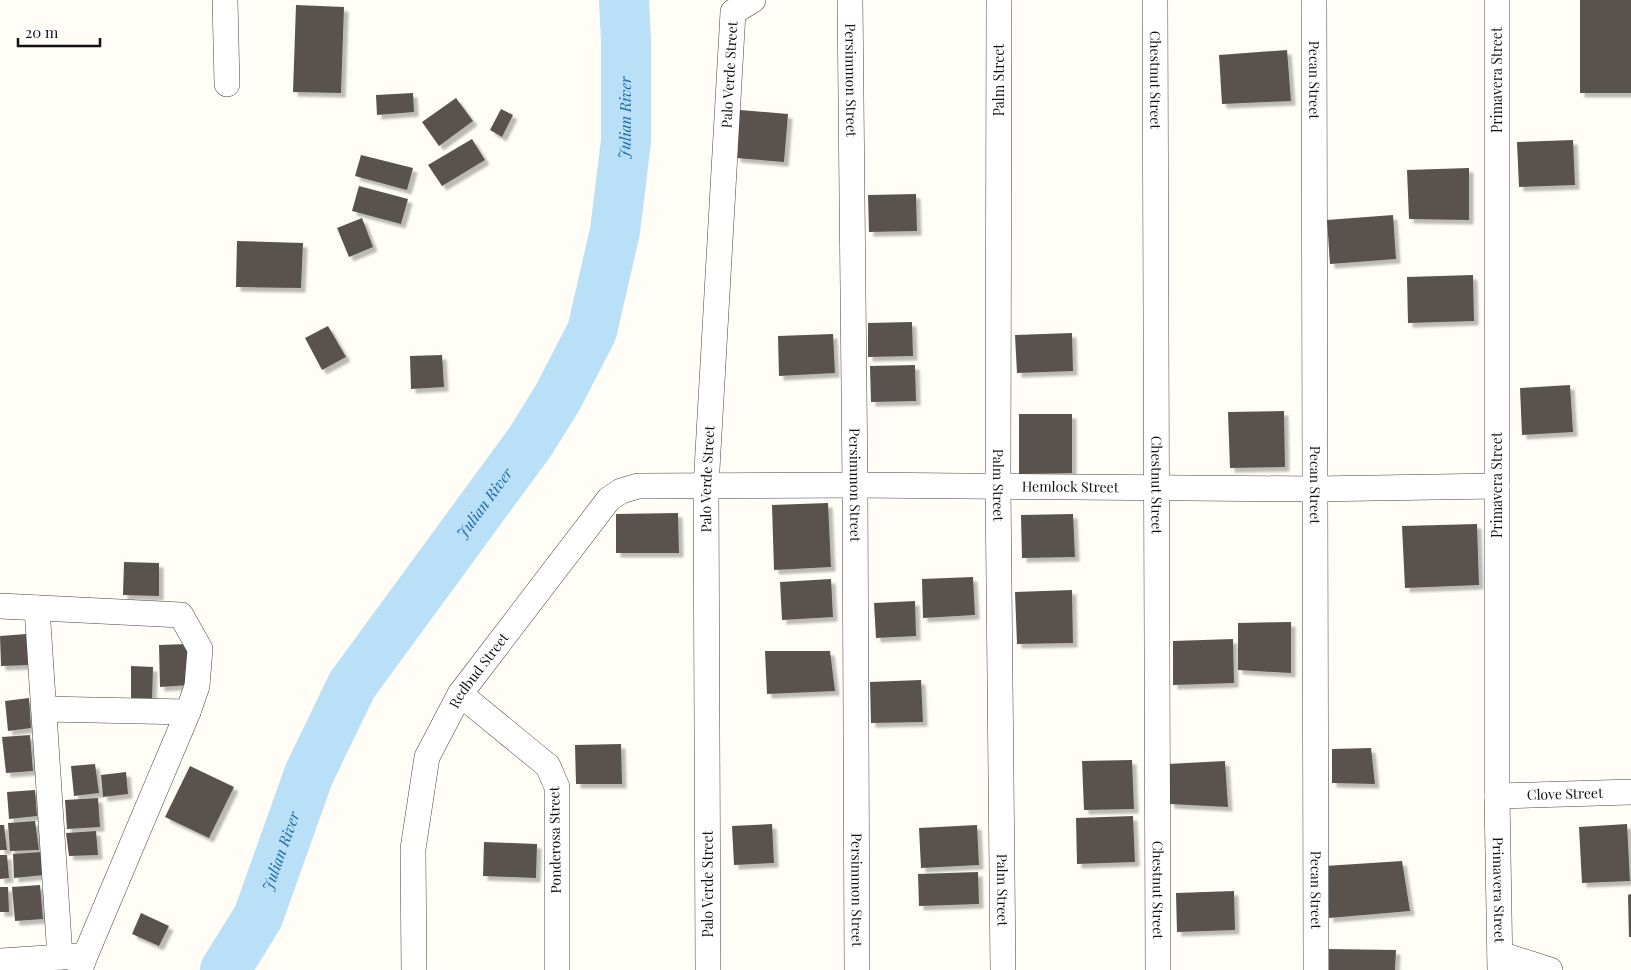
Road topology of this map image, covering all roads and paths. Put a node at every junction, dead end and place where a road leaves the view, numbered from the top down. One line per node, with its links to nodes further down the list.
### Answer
1 (225, 0): 8 (street)
2 (752, 0): 10 (street, Palo Verde Street)
3 (850, 0): 9 (street, Persimmon Street)
4 (999, 0): 11 (street, Palm Street)
5 (1155, 0): 12 (street, Chestnut Street)
6 (1314, 0): 14 (street, Pecan Street)
7 (1498, 0): 13 (street, Primavera Street)
8 (227, 84)
9 (855, 485): 10 (street, Hemlock Street); 11 (street, Hemlock Street); 28 (street, Persimmon Street)
10 (706, 486): 17 (street, Redbud Street); 27 (street, Palo Verde Street)
11 (998, 486): 12 (street, Hemlock Street); 29 (street, Palm Street)
12 (1156, 486): 14 (street, Hemlock Street); 30 (street, Chestnut Street)
13 (1497, 486): 14 (street, Hemlock Street); 21 (street, Primavera Street)
14 (1314, 488): 31 (street, Pecan Street)
15 (0, 606): 16 (street)
16 (37, 608): 18 (street); 19 (street)
17 (460, 694): 25 (street, Redbud Street); 26 (street, Ponderosa Street)
18 (44, 709): 19 (street); 23 (street)
19 (188, 712): 23 (street)
20 (1631, 792): 21 (street, Clove Street)
21 (1497, 796): 24 (street, Primavera Street)
22 (0, 961): 23 (street)
23 (75, 961)
24 (1500, 962): 32 (street)
25 (414, 970)
26 (557, 970)
27 (708, 970)
28 (857, 970)
29 (1003, 970)
30 (1158, 970)
31 (1316, 970)
32 (1550, 970)

